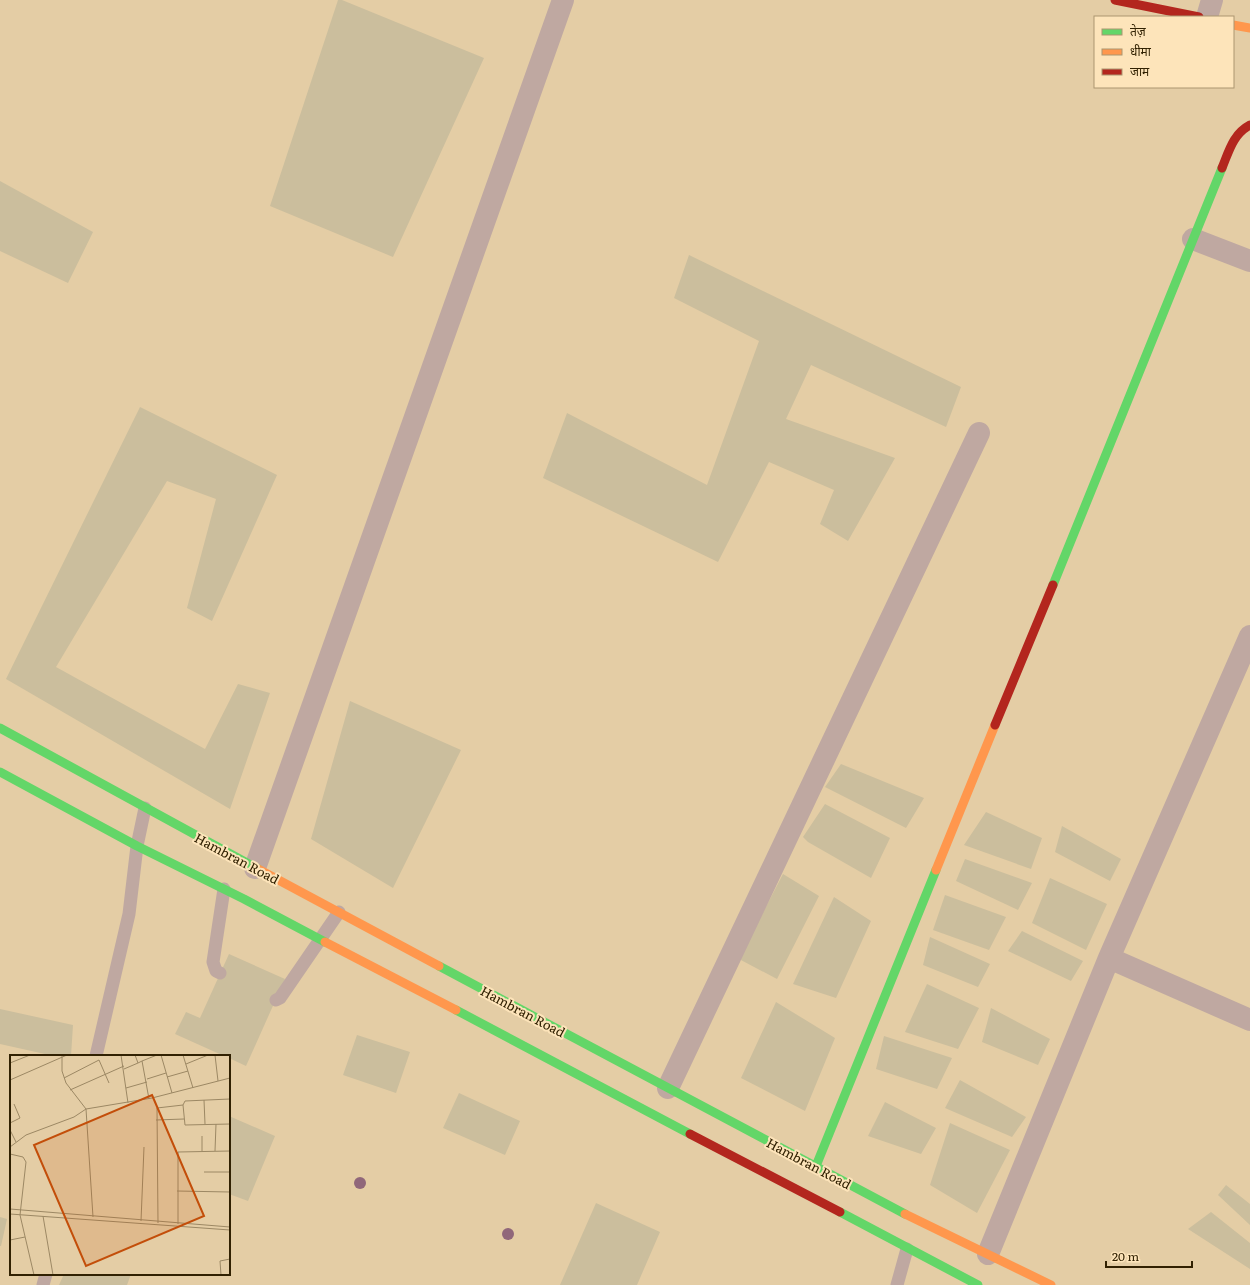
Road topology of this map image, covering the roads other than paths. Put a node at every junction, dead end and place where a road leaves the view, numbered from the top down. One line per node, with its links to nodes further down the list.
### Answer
1 (563, 0): 17 (street)
2 (1116, 0): 4 (main road)
3 (1212, 0): 5 (street)
4 (1194, 16)
5 (1207, 16)
6 (1234, 25): 7 (main road)
7 (1250, 28)
8 (1250, 125): 9 (main road)
9 (1193, 239): 10 (street); 27 (main road)
10 (1250, 260)
11 (979, 433): 26 (street)
12 (1250, 636): 21 (street)
13 (0, 728): 15 (main road, Hambran Road)
14 (0, 772): 16 (main road)
15 (145, 808): 16 (lane); 17 (main road, Hambran Road)
16 (137, 846): 18 (main road); 25 (lane)
17 (255, 868): 19 (main road, Hambran Road)
18 (224, 889): 20 (main road); 22 (lane)
19 (339, 912): 20 (lane); 26 (main road, Hambran Road)
20 (320, 939): 23 (lane); 28 (main road)
21 (1109, 958): 24 (street); 29 (street)
22 (220, 973)
23 (276, 1000)
24 (1250, 1020)
25 (96, 1055)
26 (668, 1088): 27 (main road, Hambran Road)
27 (816, 1166): 29 (main road, Hambran Road)
28 (907, 1249): 32 (lane); 33 (main road)
29 (988, 1254): 34 (main road, Hambran Road)
30 (46, 1275): 31 (lane)
31 (43, 1285)
32 (897, 1285)
33 (978, 1285)
34 (1051, 1285)

